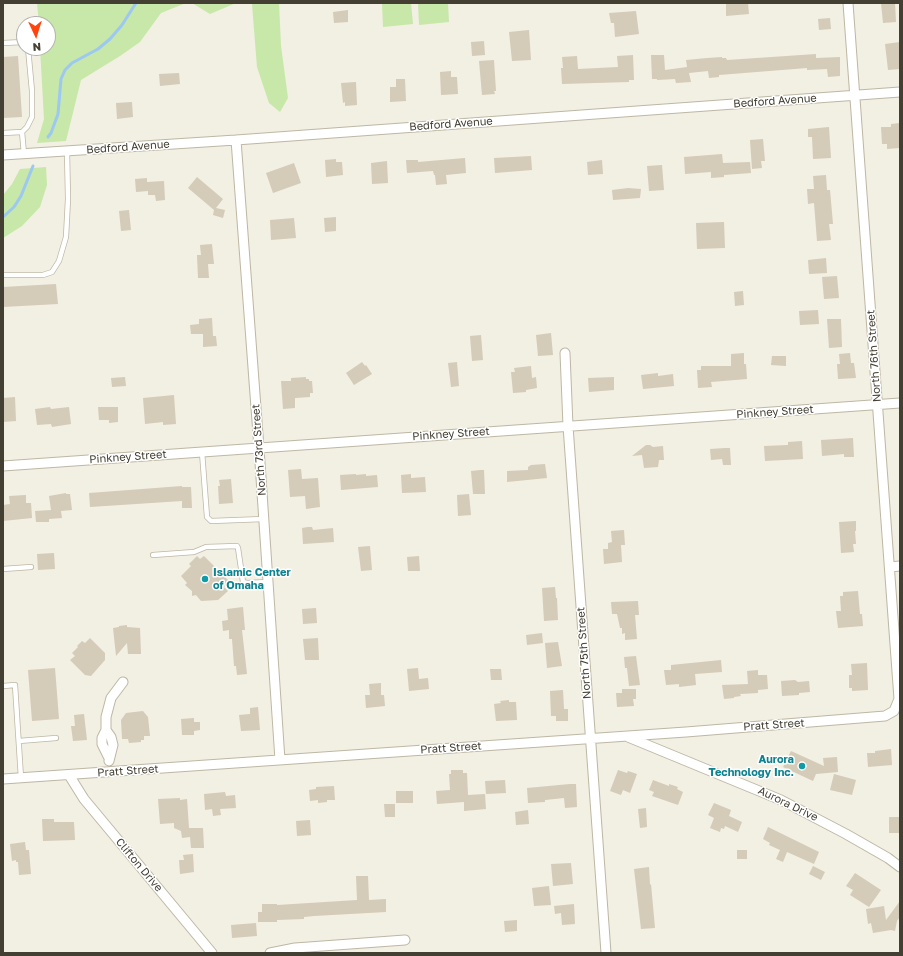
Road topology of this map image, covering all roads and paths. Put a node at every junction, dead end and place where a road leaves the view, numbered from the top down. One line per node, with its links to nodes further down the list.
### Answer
1 (848, 3): 6 (street, North 76th Street)
2 (16, 42): 3 (lane)
3 (3, 43)
4 (29, 56): 7 (lane)
5 (900, 92): 6 (street, Bedford Avenue)
6 (855, 96): 9 (street, Bedford Avenue); 16 (street, North 76th Street)
7 (22, 132): 8 (lane); 11 (lane)
8 (3, 133)
9 (236, 140): 10 (street, Bedford Avenue); 18 (street, North 73rd Street)
10 (67, 151): 11 (street, Bedford Avenue); 13 (lane)
11 (24, 154): 12 (street, Bedford Avenue)
12 (3, 155)
13 (3, 275)
14 (565, 353): 17 (street, North 75th Street)
15 (900, 403): 16 (street, Pinkney Street)
16 (877, 405): 17 (street, Pinkney Street); 25 (street, North 76th Street)
17 (568, 426): 18 (street, Pinkney Street); 33 (street, North 75th Street)
18 (259, 448): 19 (street, Pinkney Street); 21 (street, North 73rd Street)
19 (202, 452): 20 (street, Pinkney Street); 21 (lane)
20 (3, 466)
21 (264, 518): 27 (street, North 73rd Street)
22 (153, 555): 27 (lane)
23 (31, 566): 26 (lane)
24 (900, 566): 25 (street)
25 (890, 567): 30 (street, North 76th Street)
26 (3, 569)
27 (268, 582): 35 (street, North 73rd Street)
28 (123, 682): 36 (street)
29 (3, 686): 34 (lane)
30 (896, 708): 31 (street, Pratt Street)
31 (625, 736): 33 (street, Pratt Street); 40 (street, Aurora Drive)
32 (56, 738): 34 (lane)
33 (590, 738): 35 (street, Pratt Street); 44 (street, North 75th Street)
34 (19, 741): 38 (lane)
35 (280, 760): 36 (street, Pratt Street)
36 (108, 772): 37 (street, Pratt Street)
37 (69, 775): 38 (street, Pratt Street); 42 (street, Clifton Drive)
38 (21, 778): 39 (street, Pratt Street)
39 (3, 779)
40 (900, 867)
41 (405, 940): 43 (street)
42 (212, 953)
43 (270, 953)
44 (606, 953)

